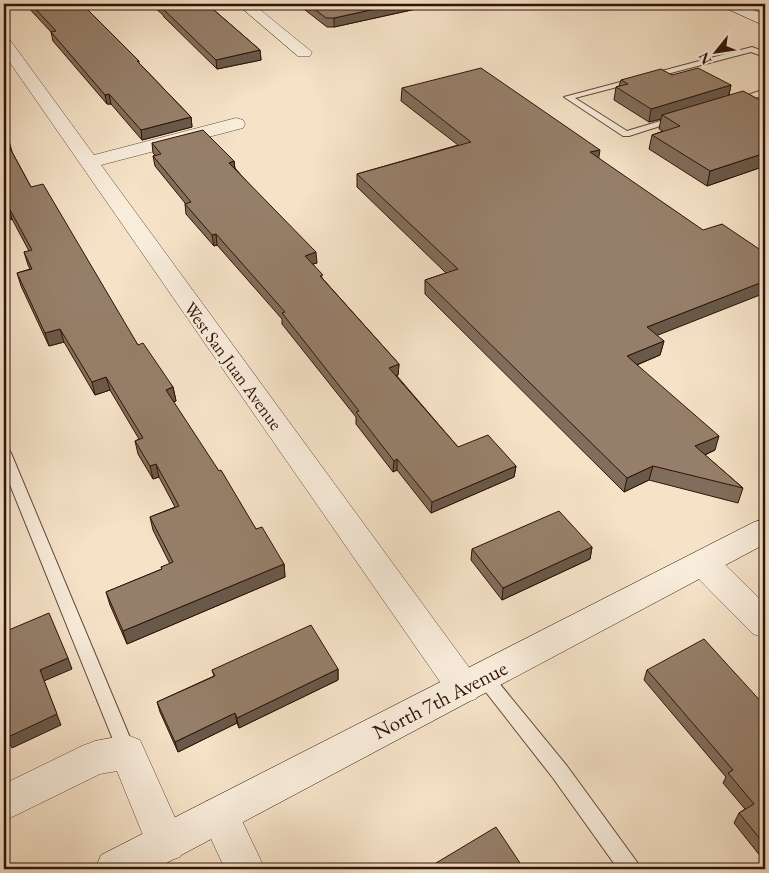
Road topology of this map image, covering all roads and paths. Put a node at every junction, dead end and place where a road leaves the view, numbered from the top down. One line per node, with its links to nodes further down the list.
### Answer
1 (244, 4): 5 (street)
2 (728, 4): 3 (street)
3 (765, 22)
4 (4, 43): 11 (street, West San Juan Avenue)
5 (304, 52)
6 (765, 55): 9 (lane)
7 (765, 92): 8 (lane)
8 (728, 103)
9 (691, 114)
10 (236, 124): 11 (street)
11 (88, 162): 16 (street, West San Juan Avenue)
12 (4, 453): 17 (lane)
13 (765, 530): 14 (street, North 7th Avenue)
14 (704, 563): 15 (street); 16 (street, North 7th Avenue)
15 (765, 624)
16 (474, 683): 19 (street, North 7th Avenue); 23 (lane)
17 (127, 752): 18 (street); 20 (street)
18 (4, 803)
19 (219, 814): 20 (street, North 7th Avenue); 22 (street)
20 (166, 843): 21 (street, North 7th Avenue)
21 (115, 869)
22 (245, 869)
23 (630, 869)

